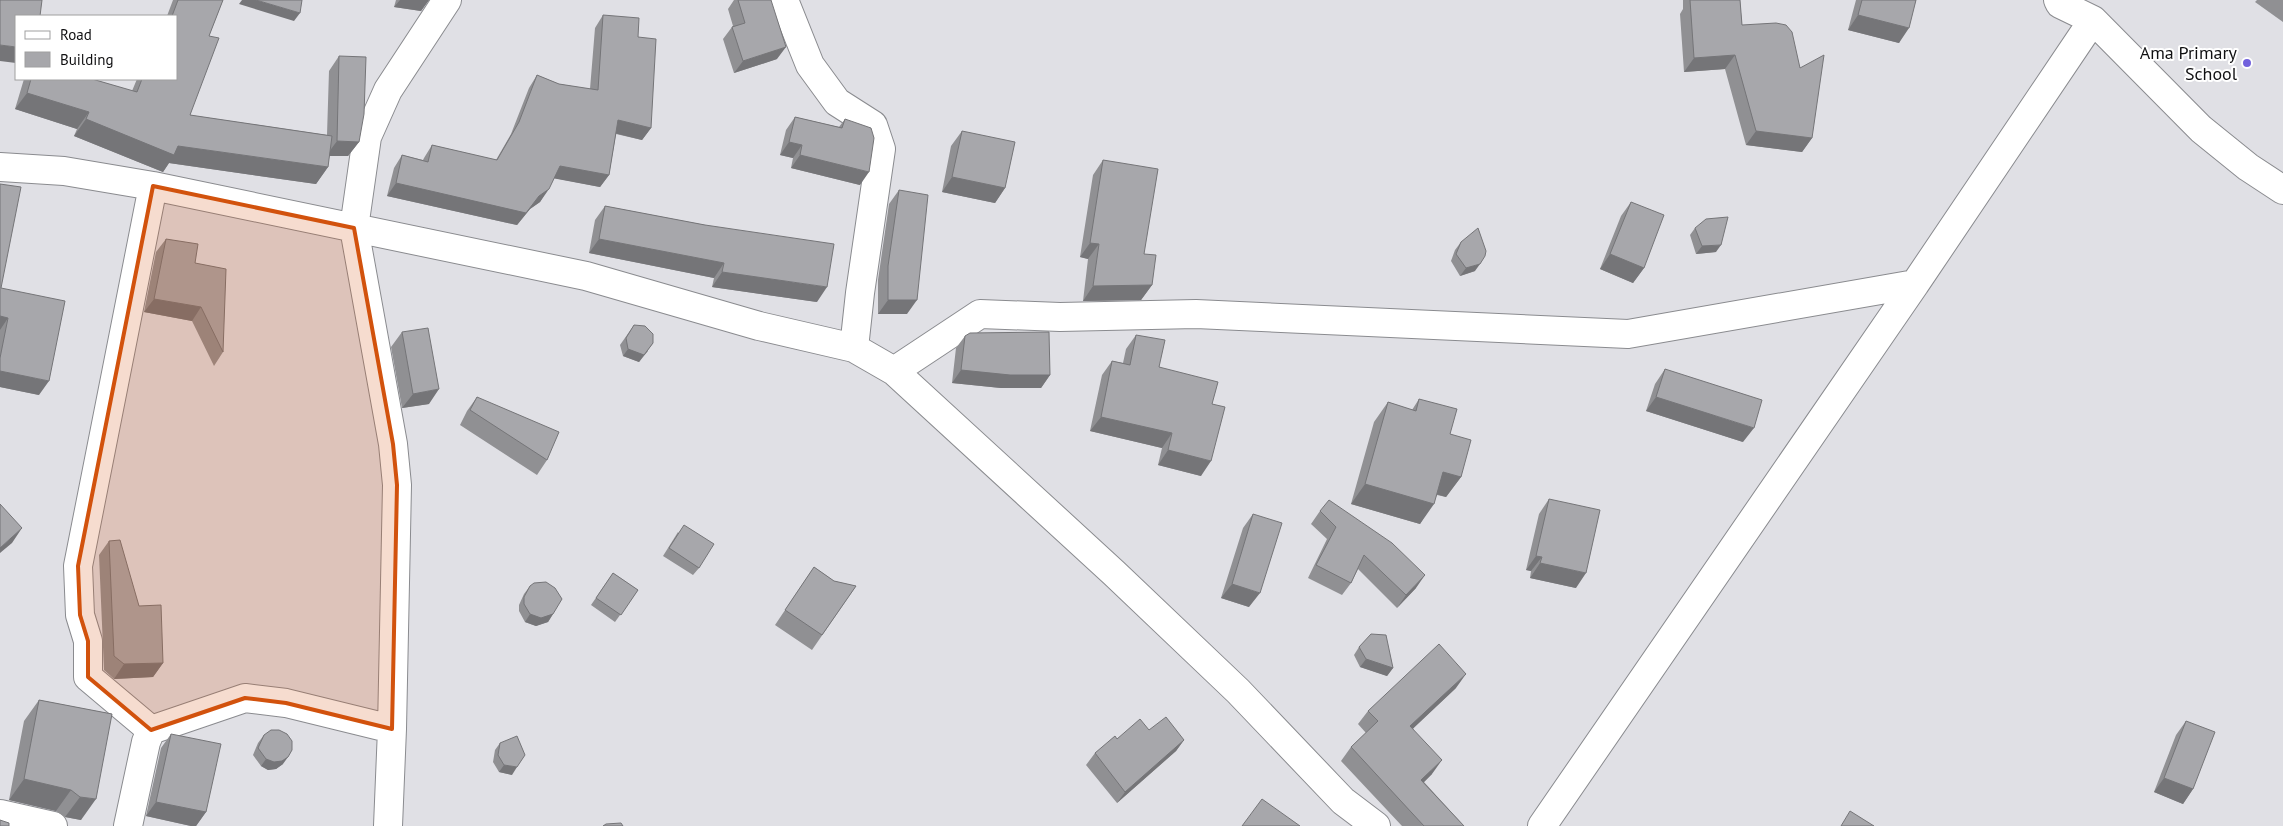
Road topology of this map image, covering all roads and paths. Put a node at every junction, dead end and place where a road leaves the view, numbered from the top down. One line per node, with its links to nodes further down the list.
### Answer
1 (447, 0): 8 (street)
2 (784, 0): 10 (street)
3 (2055, 1): 4 (street)
4 (2093, 20): 7 (street); 9 (street)
5 (0, 167): 6 (street)
6 (153, 186): 8 (street); 13 (street)
7 (2283, 190)
8 (354, 228): 10 (street); 12 (street)
9 (1915, 284): 11 (street); 19 (street)
10 (854, 348): 11 (street)
11 (894, 371): 18 (street)
12 (392, 729): 13 (street); 17 (street)
13 (151, 730): 16 (street)
14 (0, 814): 15 (street)
15 (53, 826)
16 (128, 826)
17 (388, 826)
18 (1376, 826)
19 (1542, 826)

